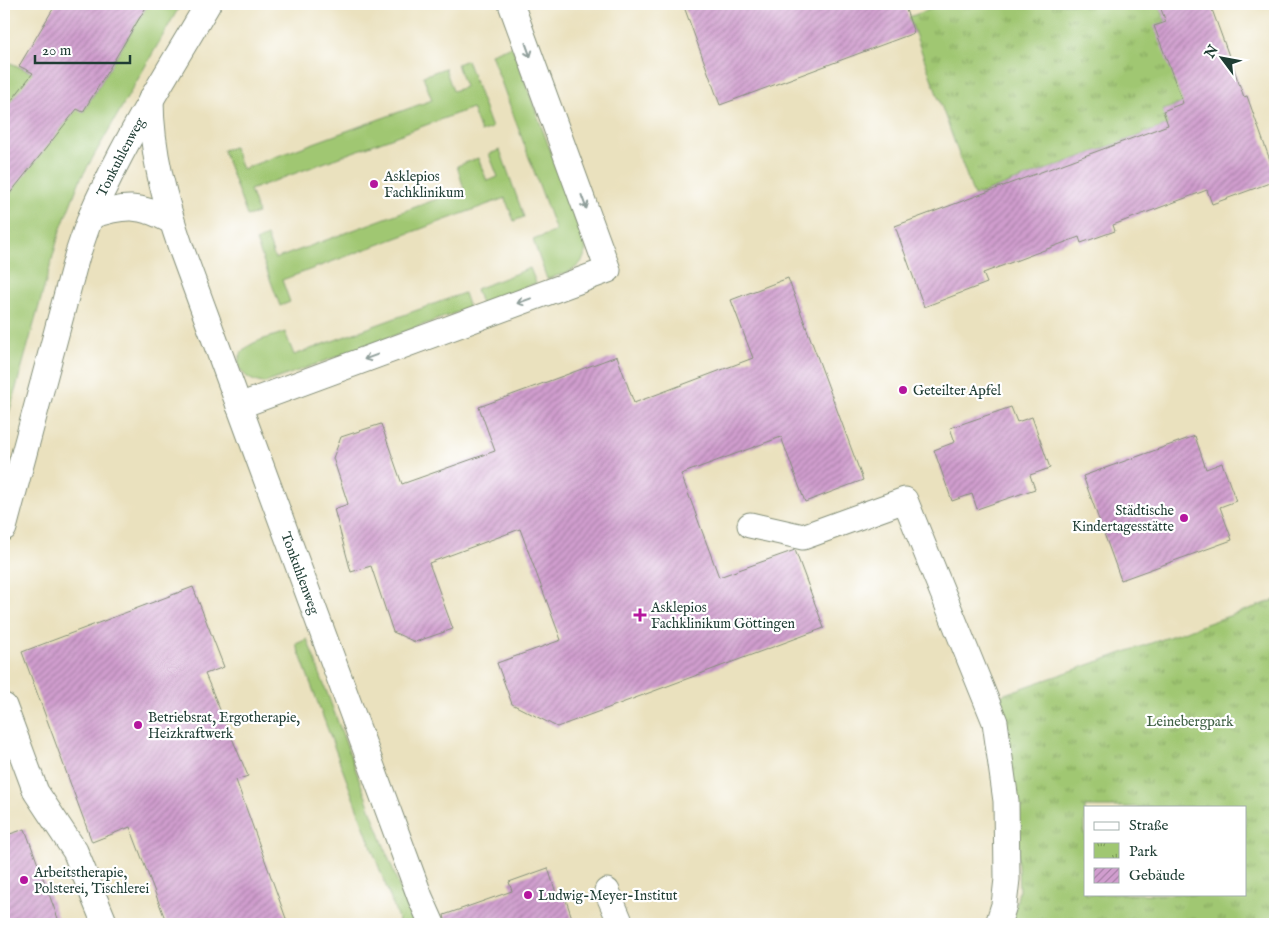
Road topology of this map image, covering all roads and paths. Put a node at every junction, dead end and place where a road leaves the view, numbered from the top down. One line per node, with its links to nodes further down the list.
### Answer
1 (208, 4): 3 (street, Tonkuhlenweg)
2 (511, 4): 6 (street, one-way to 6)
3 (151, 99): 4 (street, Tonkuhlenweg); 5 (street, Tonkuhlenweg)
4 (91, 216): 5 (street, Tonkuhlenweg); 8 (street, Tonkuhlenweg)
5 (171, 221): 6 (street, Tonkuhlenweg)
6 (239, 406): 12 (street, Tonkuhlenweg)
7 (750, 525): 14 (street)
8 (4, 528)
9 (4, 706): 11 (street)
10 (607, 891): 13 (street)
11 (105, 924)
12 (432, 924)
13 (621, 924)
14 (998, 924)

